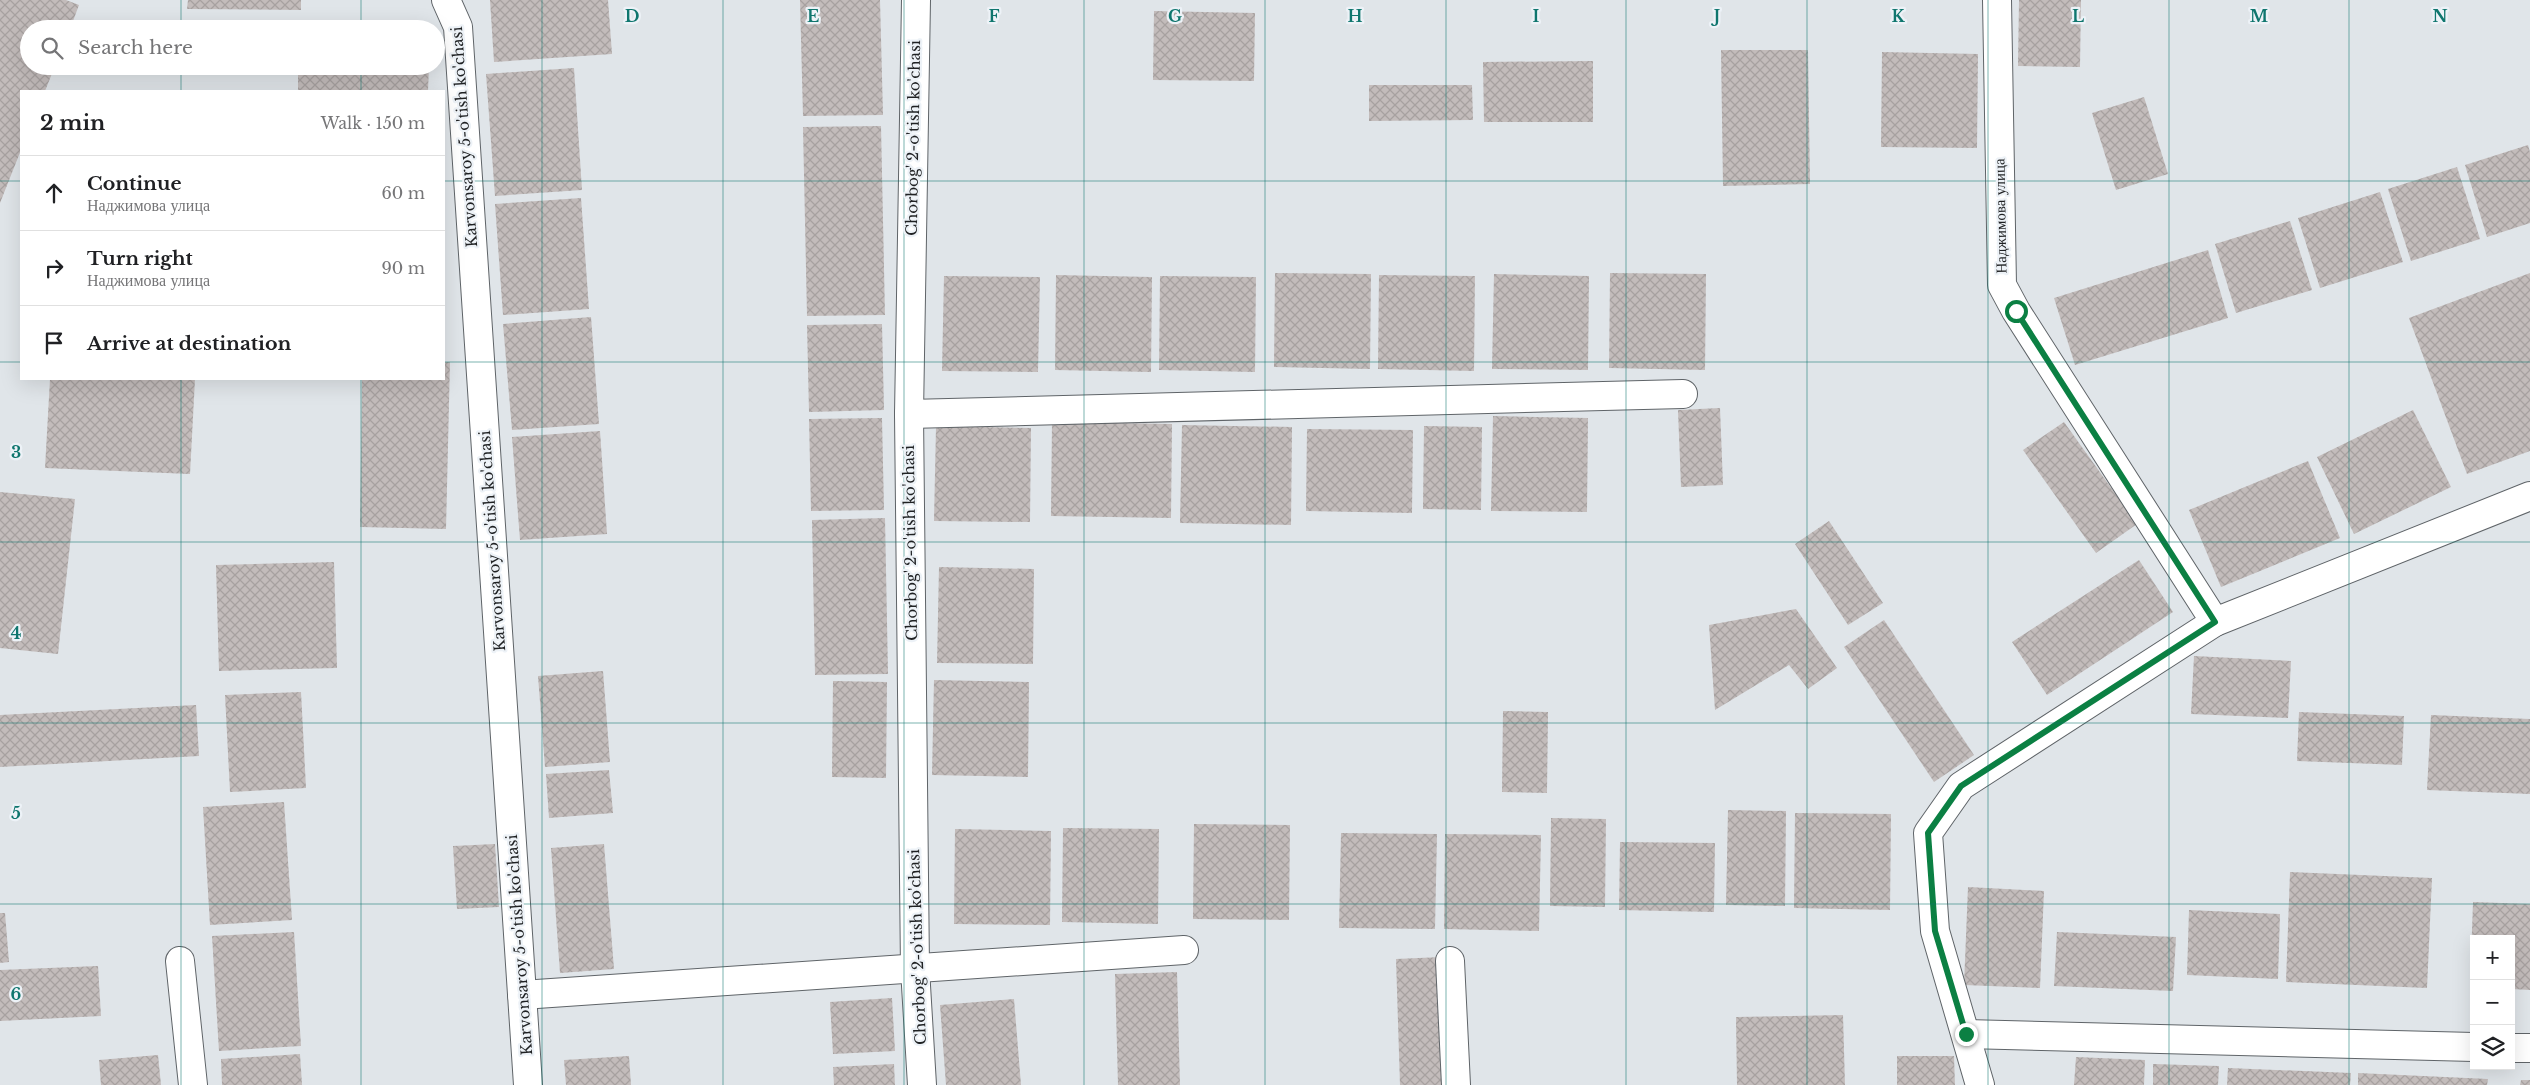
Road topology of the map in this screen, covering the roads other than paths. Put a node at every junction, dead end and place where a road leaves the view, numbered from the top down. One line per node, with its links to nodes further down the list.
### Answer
1 (446, 0): 12 (street, Karvonsaroy 5-o'tish ko'chasi)
2 (916, 0): 5 (street, Chorbog' 2-o'tish ko'chasi)
3 (1997, 0): 7 (street, Наджимова улица)
4 (1683, 394): 5 (street)
5 (908, 414): 11 (street, Chorbog' 2-o'tish ko'chasi)
6 (2530, 496): 7 (street)
7 (2215, 622): 13 (street)
8 (1184, 950): 11 (street)
9 (180, 961): 17 (street)
10 (1450, 962): 20 (street)
11 (915, 969): 12 (street); 19 (street, Chorbog' 2-o'tish ko'chasi)
12 (522, 995): 18 (street, Karvonsaroy 5-o'tish ko'chasi)
13 (1966, 1034): 14 (street); 21 (street)
14 (2470, 1047)
15 (2515, 1048): 16 (street)
16 (2530, 1048)
17 (193, 1085)
18 (528, 1085)
19 (922, 1085)
20 (1456, 1085)
21 (1980, 1085)

